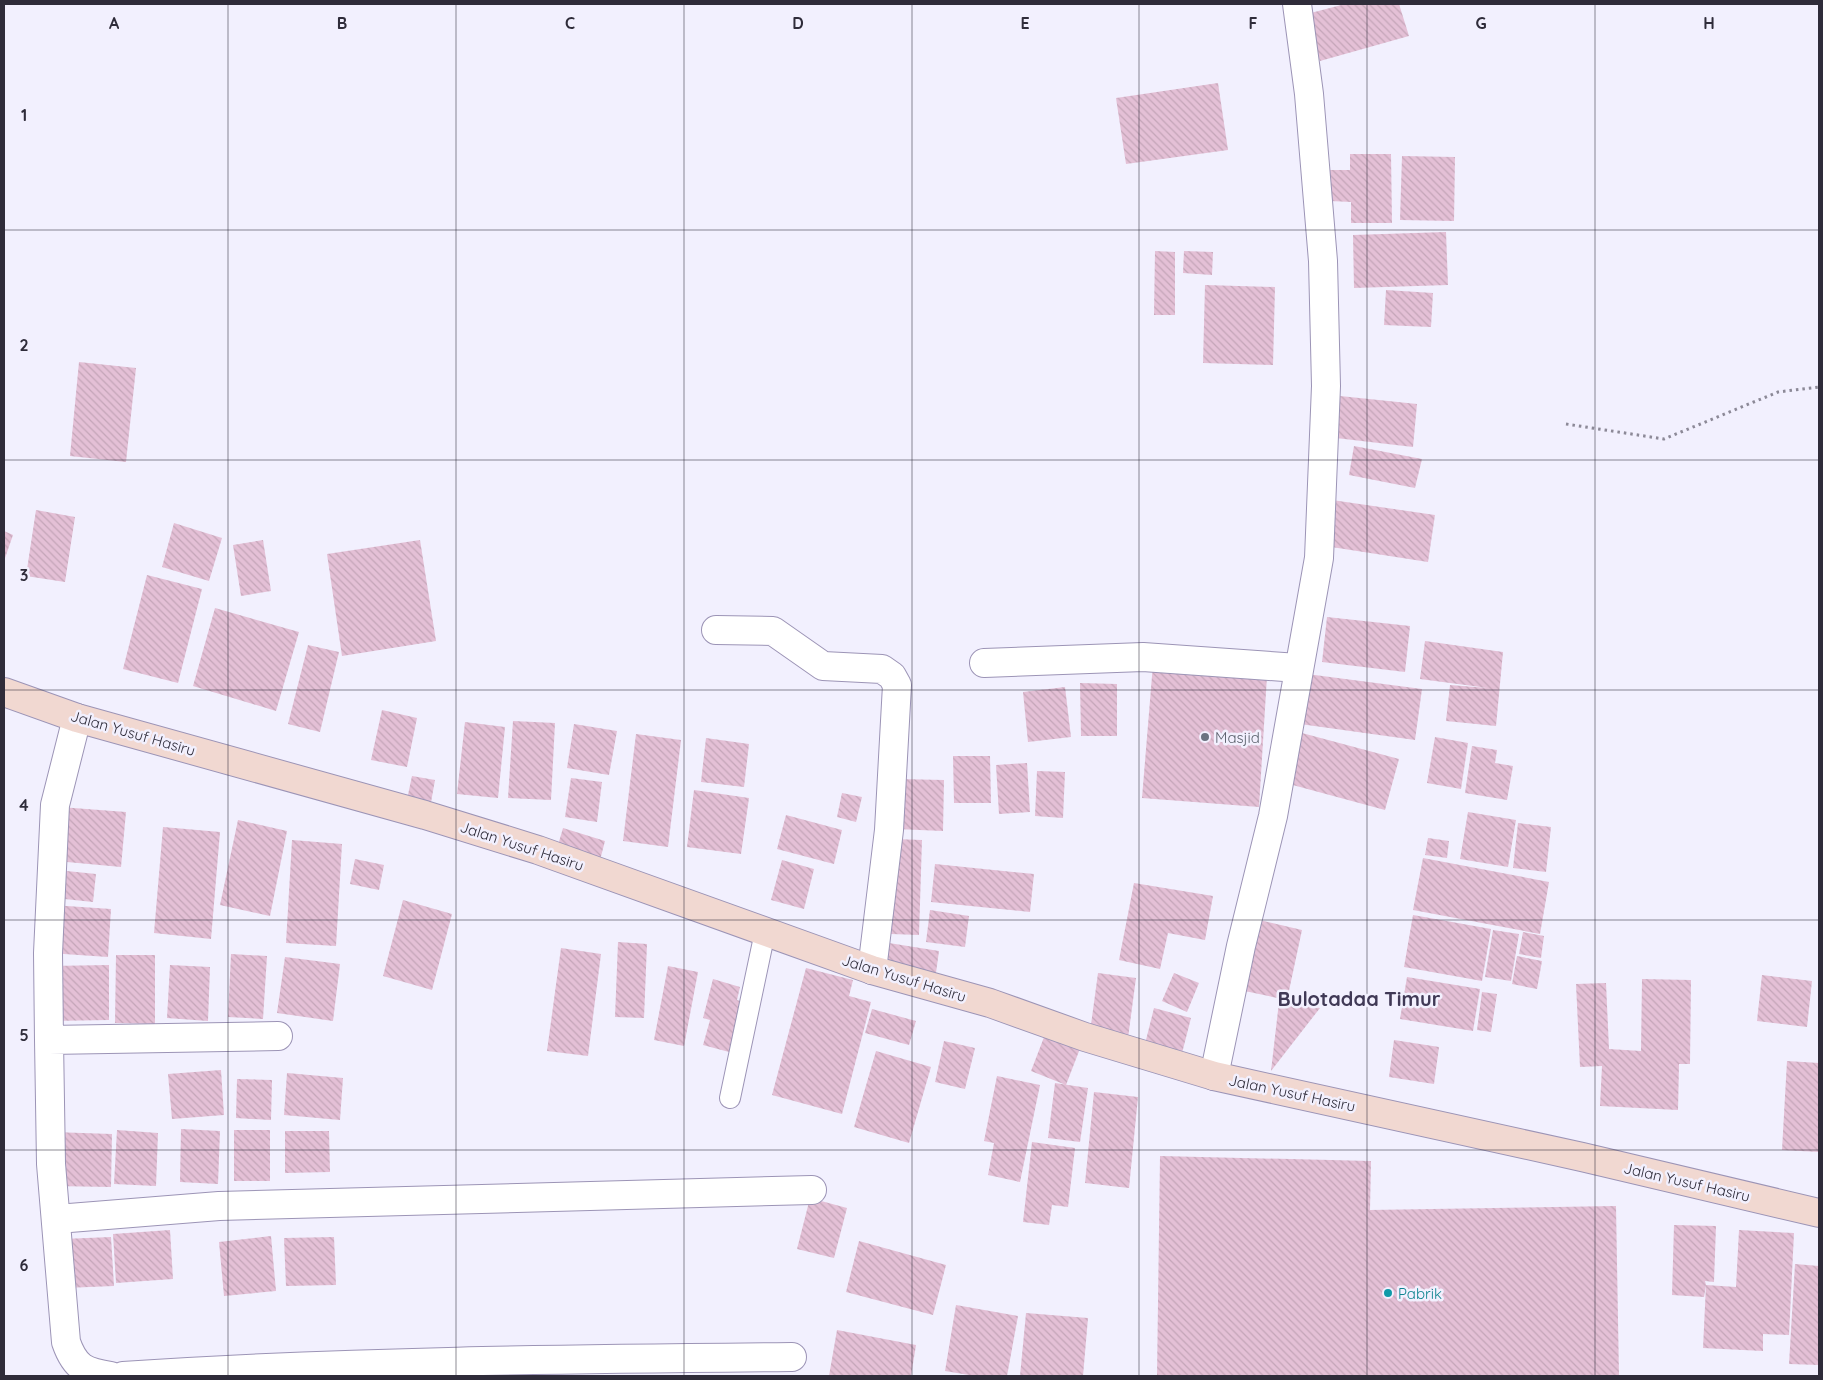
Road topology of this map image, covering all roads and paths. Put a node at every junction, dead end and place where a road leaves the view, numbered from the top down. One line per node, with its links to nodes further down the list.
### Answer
1 (1297, 4): 6 (street)
2 (1819, 387): 3 (path)
3 (1566, 424)
4 (716, 630): 10 (street)
5 (984, 663): 6 (street)
6 (1298, 668): 13 (street)
7 (4, 692): 8 (main road, Jalan Yusuf Hasiru)
8 (77, 718): 9 (main road, Jalan Yusuf Hasiru); 12 (street)
9 (765, 932): 10 (main road, Jalan Yusuf Hasiru); 14 (lane)
10 (872, 970): 13 (main road, Jalan Yusuf Hasiru)
11 (278, 1036): 12 (street)
12 (50, 1040): 17 (street)
13 (1214, 1076): 16 (main road, Jalan Yusuf Hasiru)
14 (730, 1098)
15 (812, 1190): 17 (street)
16 (1819, 1213)
17 (57, 1219): 21 (street)
18 (792, 1357): 19 (street)
19 (401, 1369): 20 (street)
20 (238, 1372): 22 (street)
21 (111, 1376)
22 (123, 1376)

